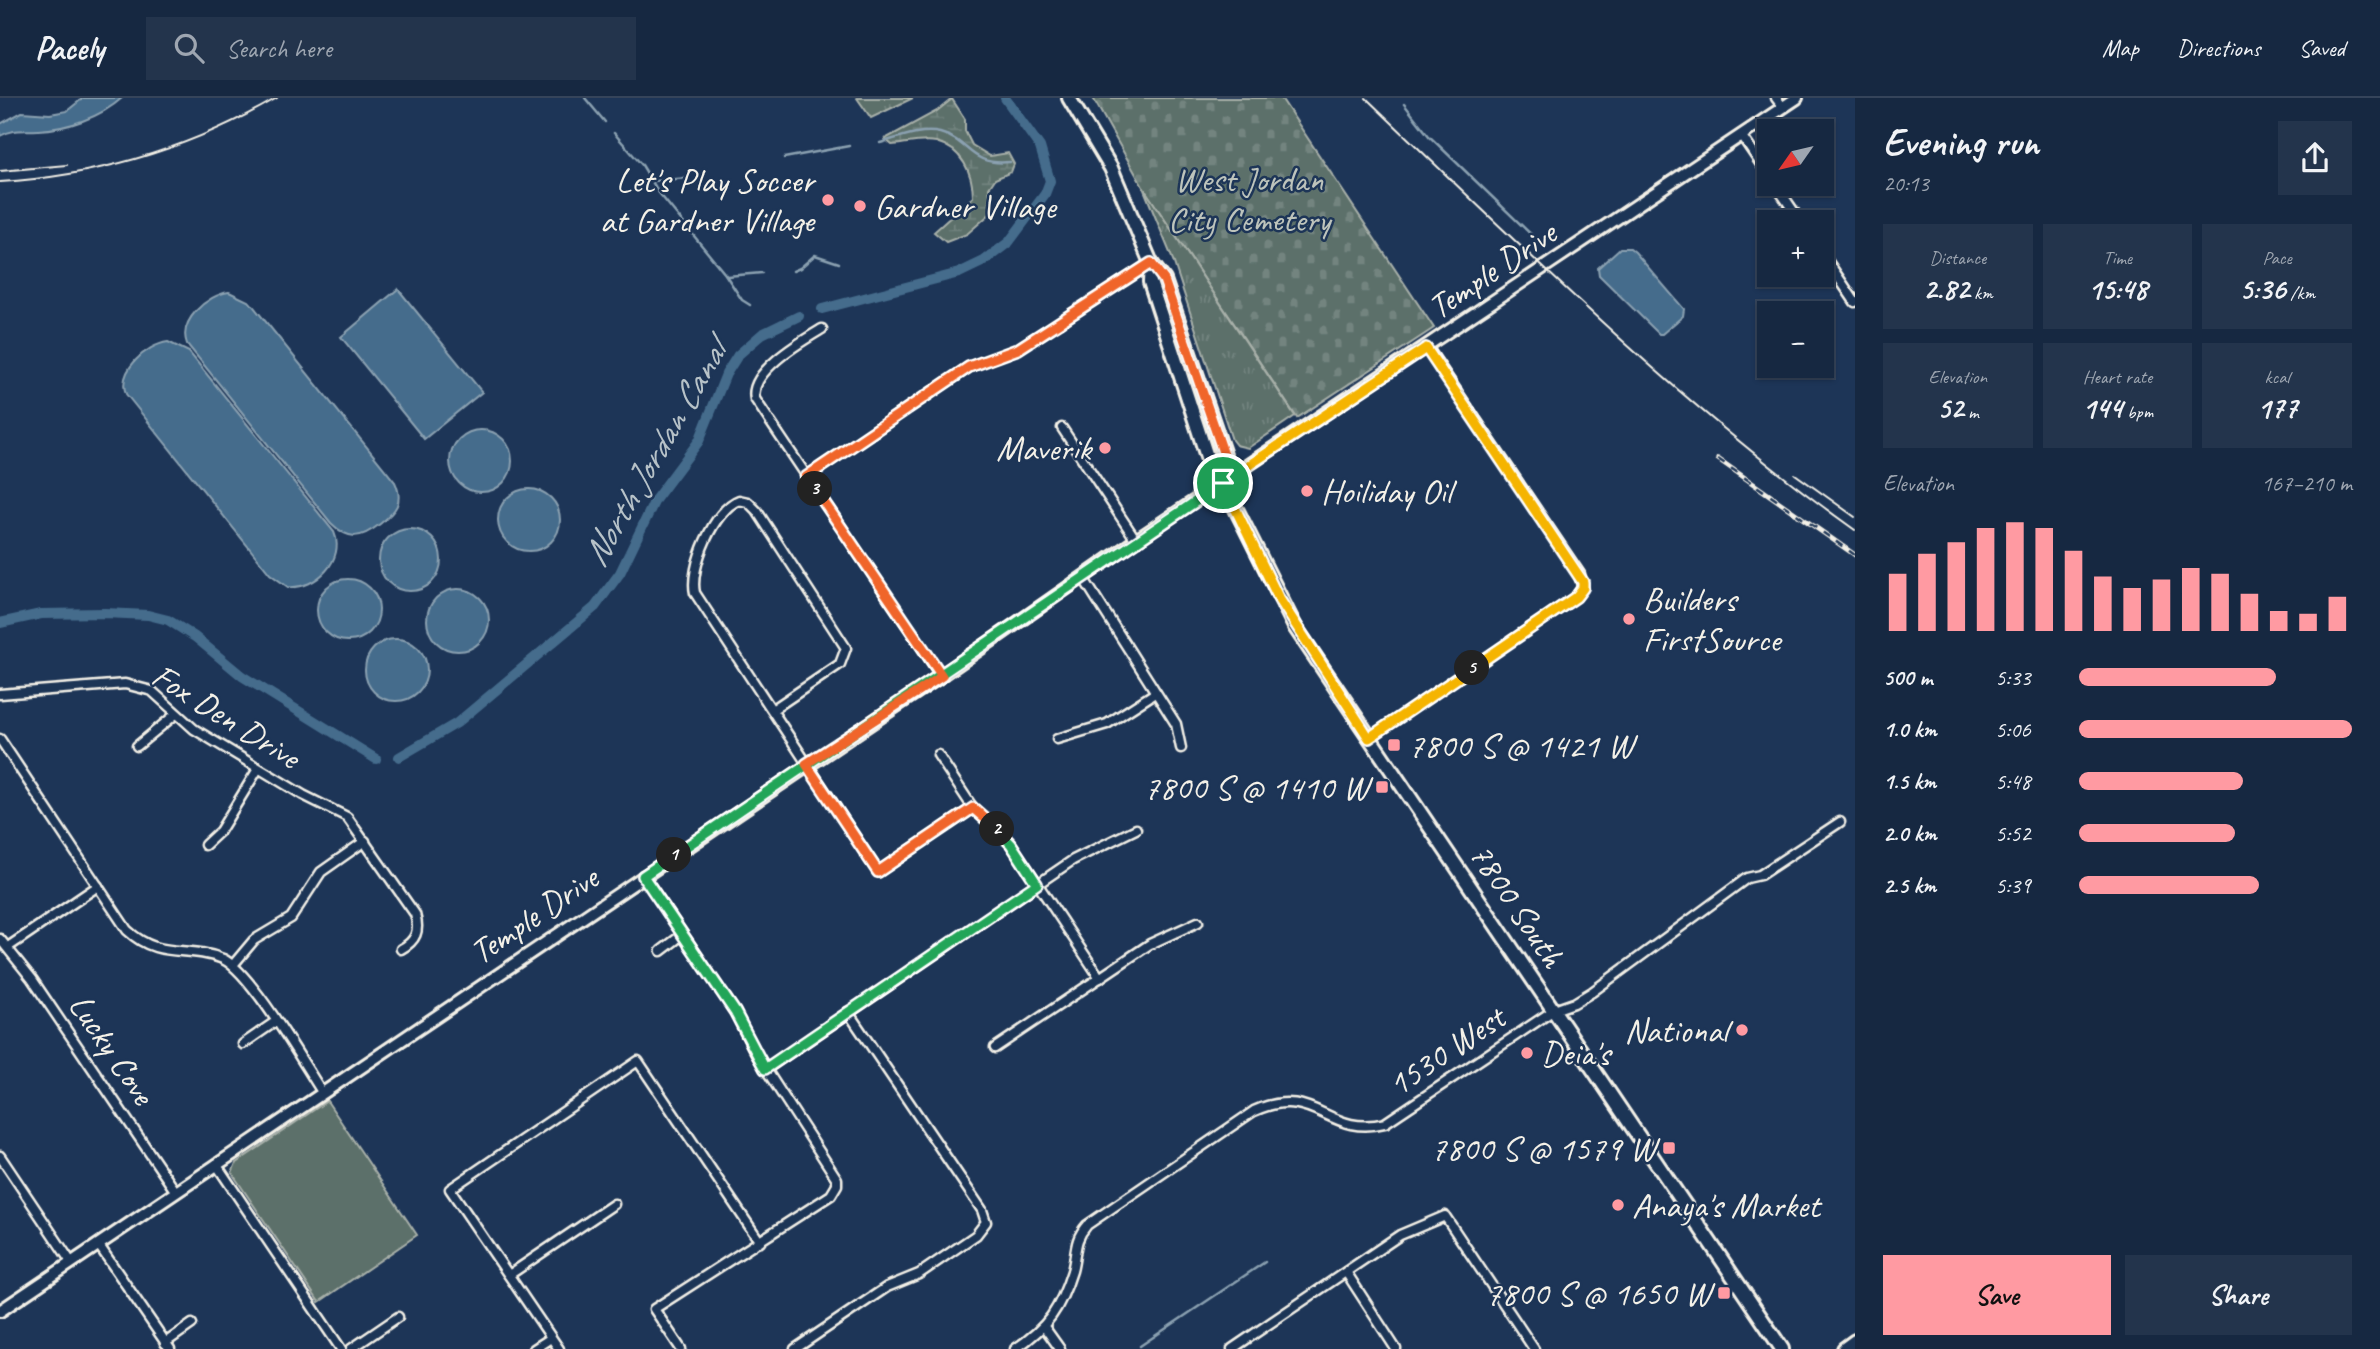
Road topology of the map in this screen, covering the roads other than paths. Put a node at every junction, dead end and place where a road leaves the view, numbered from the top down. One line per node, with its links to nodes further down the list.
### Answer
1 (1069, 98): 6 (main road, 7800 South)
2 (1797, 98): 3 (street, Temple Drive)
3 (1780, 103): 4 (street, Temple Drive)
4 (1741, 135): 5 (street); 10 (street, Temple Drive)
5 (1757, 158)
6 (1151, 263): 12 (street); 13 (main road, 7800 South)
7 (1834, 271): 8 (street)
8 (1855, 302)
9 (822, 329): 12 (street)
10 (1426, 348): 13 (street, Temple Drive); 21 (street)
11 (1062, 428): 14 (street)
12 (806, 477): 16 (street)
13 (1223, 483): 14 (street, Temple Drive); 21 (main road, 7800 South)
14 (1136, 540): 15 (street, Temple Drive)
15 (1084, 579): 16 (street, Temple Drive); 17 (street)
16 (942, 676): 27 (street, Temple Drive)
17 (1155, 693): 23 (street); 25 (street)
18 (0, 694): 20 (street, Fox Den Drive)
19 (772, 710): 19 (street); 27 (street)
20 (176, 714): 24 (street); 28 (street, Fox Den Drive)
21 (1369, 738): 45 (main road, 7800 South)
22 (0, 739): 36 (street)
23 (1057, 739)
24 (138, 746)
25 (1181, 748)
26 (938, 755): 29 (street)
27 (806, 764): 29 (street); 34 (street, Temple Drive)
28 (258, 769): 32 (street, Fox Den Drive); 33 (street)
29 (973, 808): 35 (street)
30 (1840, 822): 45 (street, 1530 West)
31 (1136, 829): 35 (street)
32 (365, 841): 41 (street, Fox Den Drive); 43 (street)
33 (205, 845)
34 (643, 876): 38 (street); 51 (street, Temple Drive)
35 (1037, 884): 44 (street); 46 (street)
36 (98, 886): 40 (street); 43 (street)
37 (1198, 922): 44 (street)
38 (682, 935): 42 (street); 50 (street)
39 (0, 939): 40 (street, Lucky Cove)
40 (8, 947): 54 (street, Lucky Cove)
41 (401, 949)
42 (661, 951)
43 (233, 965): 47 (street)
44 (1100, 978): 49 (street)
45 (1554, 1010): 64 (street, 1530 West); 79 (main road, 7800 South)
46 (848, 1012): 50 (street); 73 (street)
47 (275, 1022): 48 (street); 51 (street)
48 (243, 1044)
49 (995, 1048)
50 (765, 1069): 56 (street)
51 (322, 1092): 53 (street, Temple Drive)
52 (0, 1156): 58 (street)
53 (216, 1164): 54 (street, Temple Drive); 68 (street)
54 (176, 1192): 57 (street, Temple Drive)
55 (614, 1204): 60 (street)
56 (760, 1242): 60 (street); 72 (street)
57 (98, 1244): 58 (street, Temple Drive); 67 (street)
58 (71, 1262): 61 (street, Temple Drive)
59 (1346, 1272): 76 (street); 77 (street); 78 (street)
60 (509, 1275): 65 (street)
61 (0, 1311)
62 (398, 1317): 69 (street)
63 (192, 1324): 67 (street)
64 (1045, 1328): 74 (street); 75 (street)
65 (551, 1338): 70 (street); 71 (street)
66 (1855, 1341): 80 (main road)
67 (167, 1346)
68 (341, 1349)
69 (351, 1349)
70 (534, 1349)
71 (559, 1349)
72 (681, 1349)
73 (795, 1349)
74 (1016, 1349)
75 (1060, 1349)
76 (1232, 1349)
77 (1396, 1349)
78 (1534, 1349)
79 (1782, 1349)
80 (1844, 1349)

